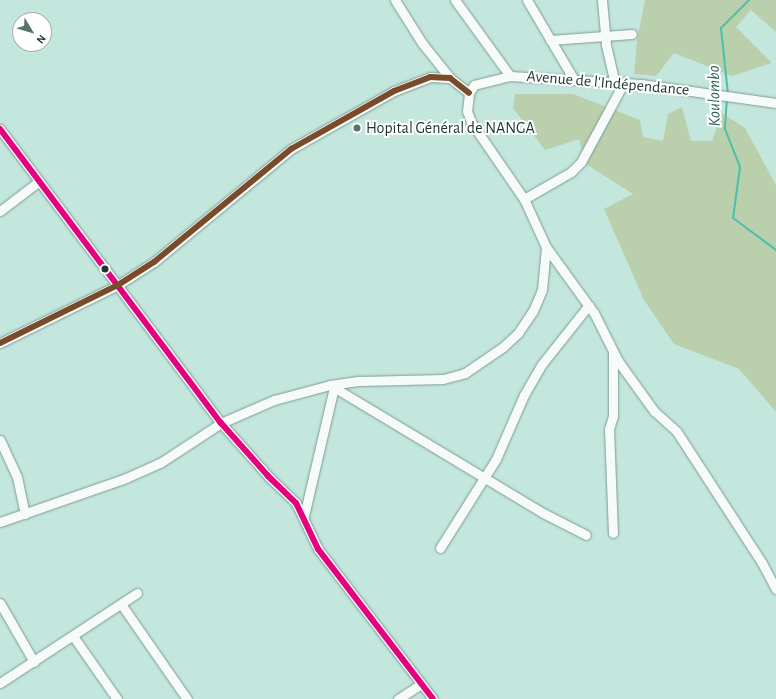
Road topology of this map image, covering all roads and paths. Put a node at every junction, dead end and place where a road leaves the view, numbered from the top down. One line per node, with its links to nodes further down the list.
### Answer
1 (395, 0): 9 (street)
2 (456, 0): 8 (street)
3 (527, 0): 7 (street)
4 (602, 0): 6 (street)
5 (632, 34): 6 (street)
6 (605, 38): 7 (street); 11 (street)
7 (550, 40): 10 (street)
8 (510, 76): 10 (street, Avenue de l'Indépendance); 13 (street, Avenue de l'Indépendance)
9 (450, 78): 13 (street); 20 (street)
10 (573, 78): 11 (street, Avenue de l'Indépendance)
11 (614, 81): 12 (street, Avenue de l'Indépendance)
12 (624, 82): 14 (street, Avenue de l'Indépendance); 17 (street)
13 (469, 93): 17 (street)
14 (776, 103)
15 (0, 128): 16 (street)
16 (38, 182): 18 (street); 20 (street)
17 (524, 199): 19 (street)
18 (0, 211)
19 (546, 247): 21 (street); 24 (street)
20 (118, 285): 22 (street); 25 (street)
21 (589, 305): 23 (street); 27 (street)
22 (0, 343)
23 (613, 350): 31 (street); 34 (street)
24 (332, 386): 25 (street); 27 (street); 29 (street)
25 (221, 423): 28 (street); 29 (street)
26 (0, 440): 28 (street)
27 (483, 477): 32 (street); 33 (street)
28 (25, 514): 30 (street)
29 (304, 516): 41 (street)
30 (0, 522)
31 (613, 533)
32 (586, 535)
33 (440, 548)
34 (776, 589)
35 (137, 593): 37 (street)
36 (0, 603): 39 (street)
37 (121, 604): 38 (street); 42 (street)
38 (73, 636): 39 (street); 43 (street)
39 (34, 662): 40 (street)
40 (0, 683)
41 (421, 684): 44 (street); 45 (street)
42 (185, 698)
43 (117, 699)
44 (398, 699)
45 (433, 699)

